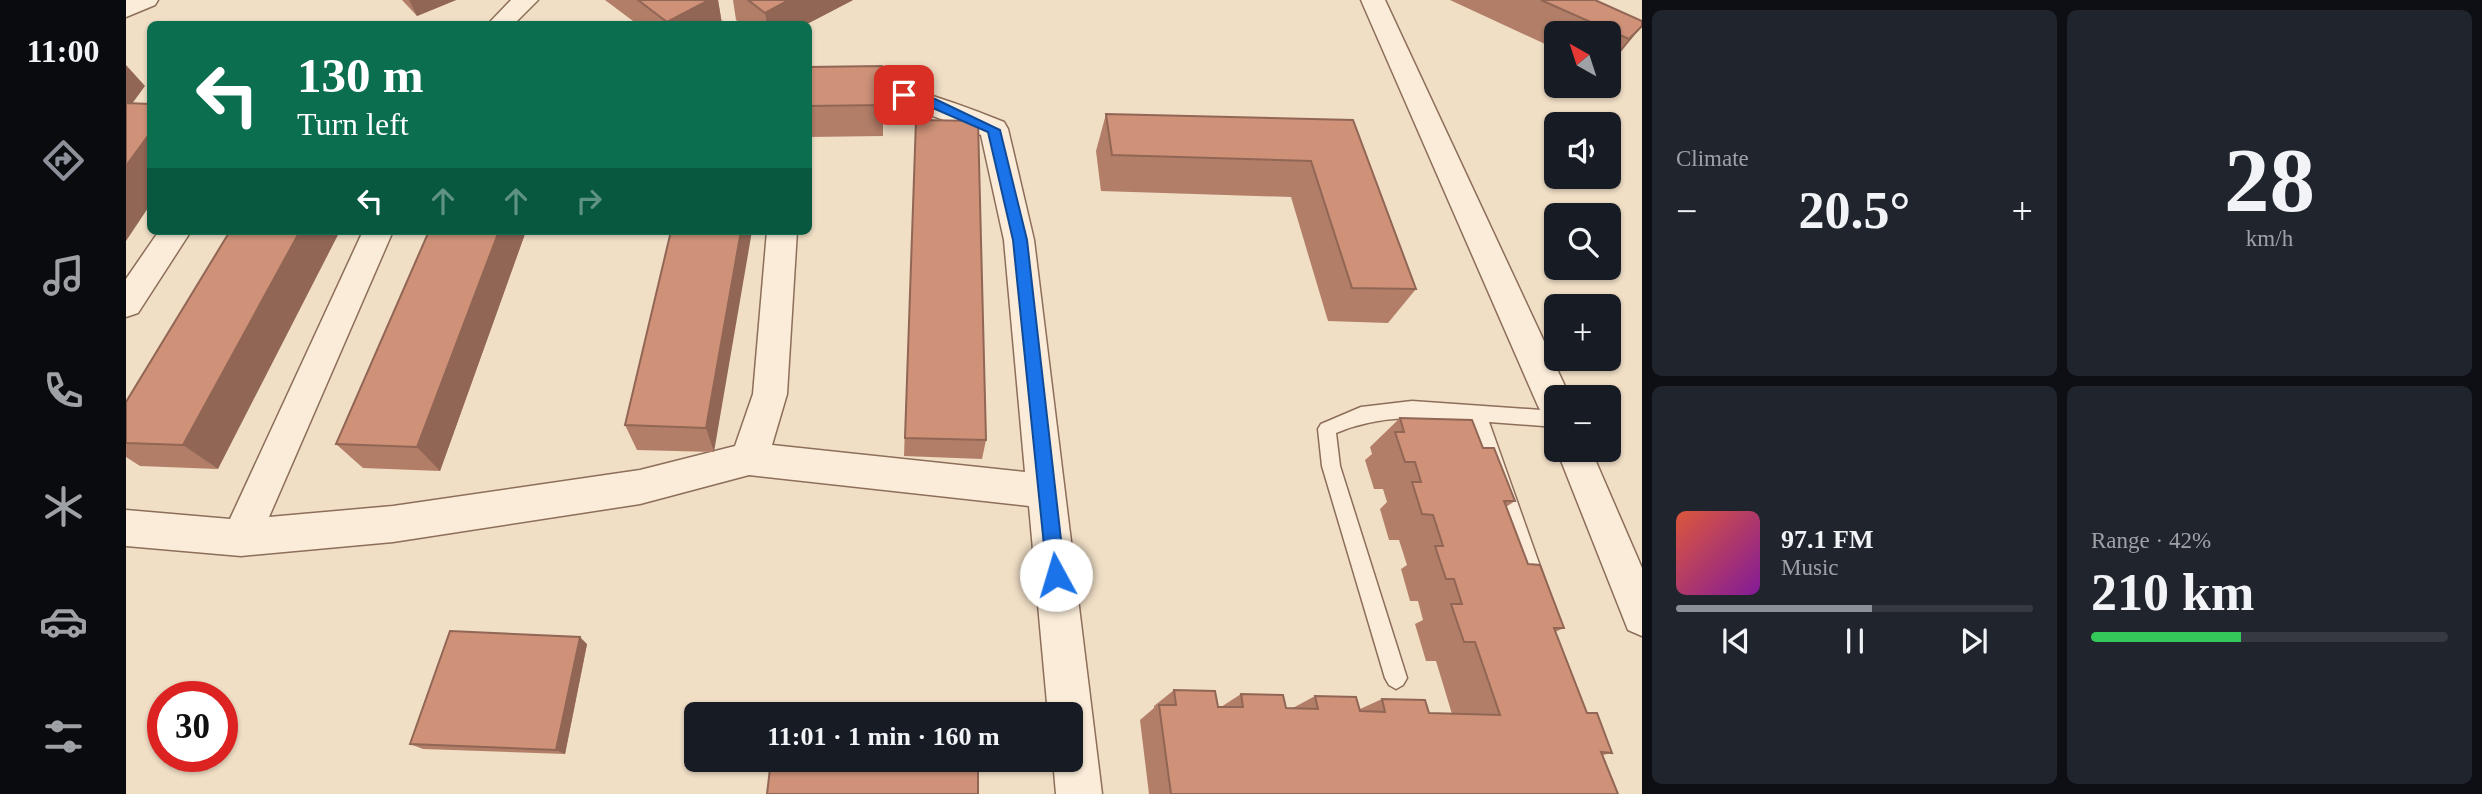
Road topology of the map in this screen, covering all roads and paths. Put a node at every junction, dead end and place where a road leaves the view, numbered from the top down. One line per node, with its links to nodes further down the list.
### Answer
1 (146, 0): 4 (street)
2 (526, 0): 5 (street)
3 (1373, 0): 11 (street)
4 (126, 9)
5 (503, 21)
6 (812, 79): 16 (street)
7 (173, 235): 10 (street)
8 (376, 235): 18 (street)
9 (782, 235): 14 (street)
10 (126, 304)
11 (1547, 385)
12 (1477, 414): 13 (lane); 19 (lane); 21 (lane)
13 (1544, 418)
14 (749, 459): 16 (street); 18 (street)
15 (1578, 462): 20 (street)
16 (1047, 491): 22 (street)
17 (126, 528): 18 (street)
18 (241, 538)
19 (1546, 610)
20 (1642, 615)
21 (1396, 678)
22 (1069, 702)
23 (1077, 772): 24 (street)
24 (1079, 794)

